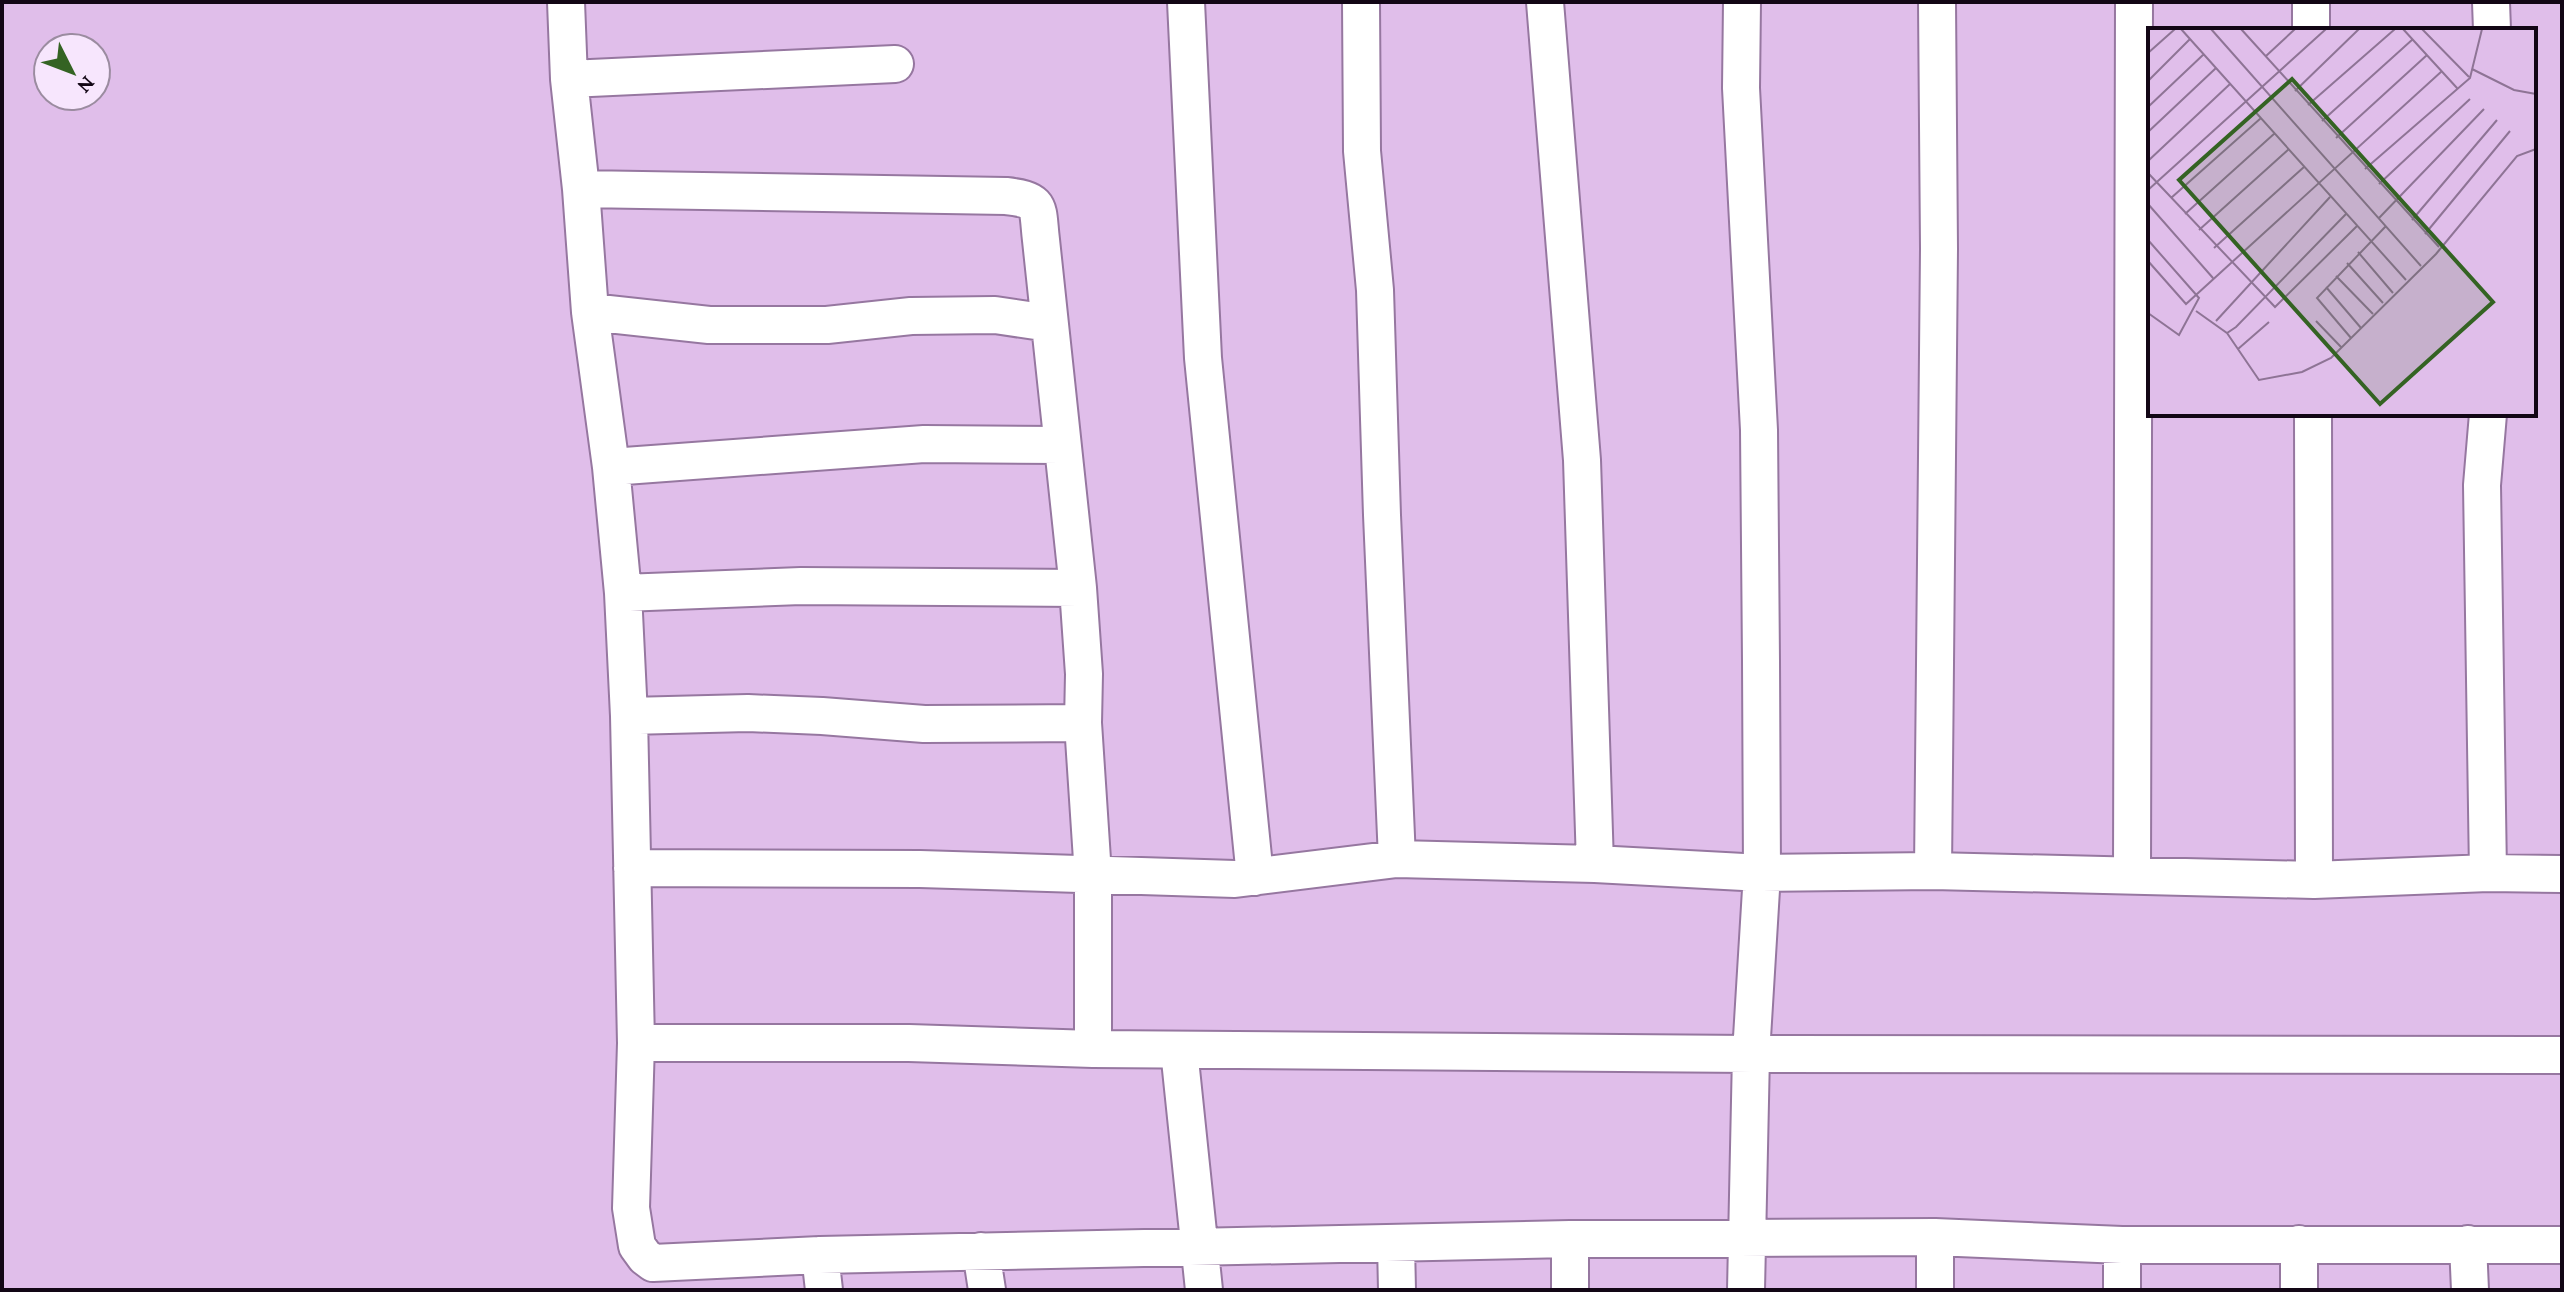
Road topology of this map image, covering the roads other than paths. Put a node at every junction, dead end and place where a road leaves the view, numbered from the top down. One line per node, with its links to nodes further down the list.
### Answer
1 (566, 2): 13 (street)
2 (1186, 2): 34 (street)
3 (1361, 2): 25 (street)
4 (1545, 2): 26 (street)
5 (1742, 2): 29 (street)
6 (1937, 2): 28 (street)
7 (2134, 2): 33 (street)
8 (2311, 2): 10 (street)
9 (2491, 2): 11 (street)
10 (2311, 28)
11 (2492, 28)
12 (895, 64): 13 (street)
13 (569, 79): 14 (street)
14 (581, 189): 15 (street); 16 (street)
15 (590, 312): 16 (street); 20 (street)
16 (1049, 323): 19 (street)
17 (2313, 416): 35 (street)
18 (2488, 416): 30 (street)
19 (1061, 445): 20 (street); 21 (street)
20 (611, 467): 22 (street)
21 (1078, 588): 22 (street); 24 (street)
22 (623, 593): 23 (street)
23 (629, 716): 24 (street); 27 (street)
24 (1083, 723): 32 (street)
25 (1397, 859): 26 (street); 34 (street)
26 (1595, 864): 29 (street)
27 (632, 868): 32 (street); 36 (street)
28 (1933, 871): 29 (street); 33 (street)
29 (1762, 873): 39 (street)
30 (2488, 873): 31 (street); 35 (street)
31 (2562, 874)
32 (1093, 875): 34 (street); 37 (street)
33 (2132, 875): 35 (street)
34 (1255, 877)
35 (2314, 880)
36 (636, 1043): 37 (street); 52 (street)
37 (1093, 1049): 38 (street)
38 (1179, 1050): 39 (street); 49 (street)
39 (1751, 1054): 40 (street); 43 (street)
40 (2562, 1055)
41 (1935, 1237): 43 (street); 47 (street); 58 (street)
42 (1570, 1239): 43 (street); 44 (street); 56 (street)
43 (1745, 1239): 57 (street)
44 (1396, 1244): 49 (street); 55 (street)
45 (2299, 1244): 46 (street); 47 (street); 60 (street)
46 (2468, 1244): 48 (street); 61 (street)
47 (2122, 1245): 59 (street)
48 (2562, 1245)
49 (1201, 1246): 50 (street); 54 (street)
50 (981, 1251): 51 (street); 53 (street)
51 (822, 1272): 52 (street)
52 (654, 1277)
53 (987, 1290)
54 (1204, 1290)
55 (1397, 1290)
56 (1570, 1290)
57 (1746, 1290)
58 (1935, 1290)
59 (2122, 1290)
60 (2299, 1290)
61 (2470, 1290)

